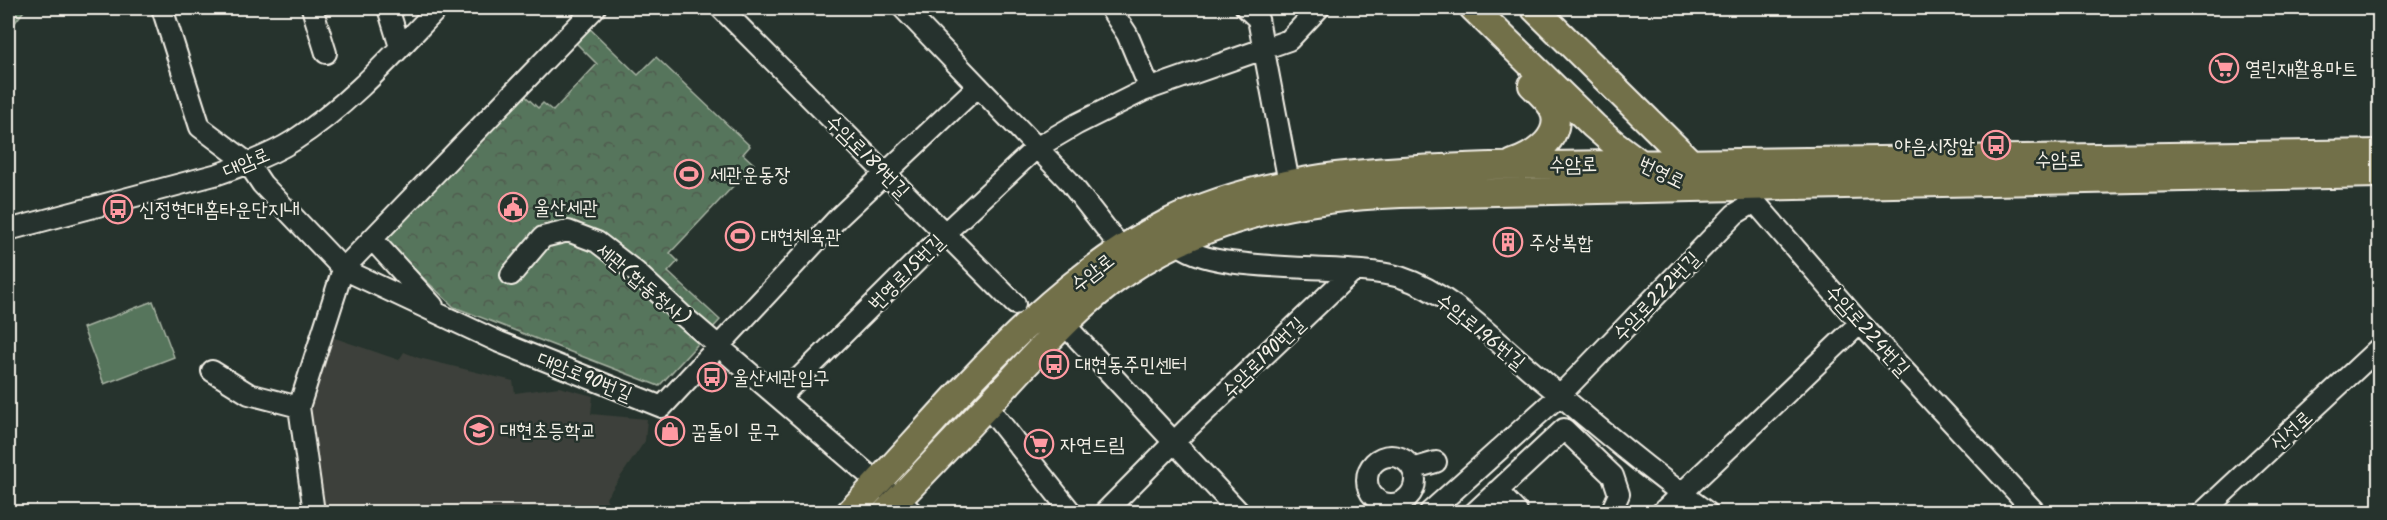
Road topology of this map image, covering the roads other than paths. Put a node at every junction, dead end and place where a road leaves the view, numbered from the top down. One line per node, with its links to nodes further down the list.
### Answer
1 (162, 8): 24 (street, 대암로90번길)
2 (312, 8): 16 (street)
3 (388, 8): 13 (street)
4 (438, 8): 13 (street, 대암로)
5 (595, 8): 33 (street)
6 (721, 8): 26 (street, 수암로189번길)
7 (903, 8): 18 (street)
8 (1110, 8): 19 (street)
9 (1246, 8): 14 (street)
10 (1319, 8): 14 (street, 번영로15번길)
11 (1472, 8): 17 (main road, 번영로); 25 (main road)
12 (1534, 8): 15 (main road, 번영로)
13 (400, 47): 24 (street, 대암로)
14 (1263, 48): 19 (street, 번영로15번길); 28 (street)
15 (1578, 51): 17 (main road); 23 (main road, 번영로)
16 (326, 52)
17 (1548, 81): 22 (main road, 번영로)
18 (978, 86): 20 (street); 26 (street, 대암로90번길)
19 (1150, 89): 20 (street, 번영로15번길)
20 (1036, 148): 32 (street, 번영로15번길); 35 (street)
21 (2379, 153): 23 (main road, 수암로)
22 (1639, 163): 23 (main road, 수암로); 25 (main road, 수암로); 29 (main road, 번영로)
23 (1690, 163): 29 (main road, 번영로); 30 (street, 수암로224번길)
24 (248, 164): 31 (street, 대암로); 36 (street, 대암로90번길)
25 (1501, 166): 28 (main road, 수암로)
26 (885, 173): 32 (street, 수암로189번길); 43 (street, 대암로90번길)
27 (2379, 174): 30 (main road, 수암로)
28 (1289, 183): 35 (main road, 수암로)
29 (1699, 188): 30 (main road, 수암로); 34 (main road, 수암로)
30 (1747, 195): 41 (street, 수암로224번길); 46 (street, 수암로222번길)
31 (8, 230)
32 (944, 234): 40 (street, 수암로189번길); 47 (street, 번영로15번길)
33 (372, 239): 36 (street); 39 (street)
34 (1178, 243): 37 (street, 수암로196번길); 42 (main road, 수암로)
35 (1122, 249): 40 (main road, 수암로)
36 (343, 269): 39 (street, 대암로90번길); 49 (street)
37 (1353, 271): 46 (street, 수암로196번길); 50 (street, 수암로190번길)
38 (511, 275): 43 (street, 세관(합동청사))
39 (439, 313): 43 (street, 대암로90번길)
40 (1021, 315): 42 (street); 53 (main road, 수암로)
41 (1860, 323): 55 (street); 69 (street, 수암로224번길)
42 (1065, 325): 48 (main road, 수암로); 50 (street)
43 (718, 345): 47 (street)
44 (2379, 347): 70 (street, 신선로)
45 (212, 371): 49 (street)
46 (1560, 395): 55 (street, 수암로196번길); 63 (street, 수암로222번길)
47 (779, 398): 53 (street)
48 (987, 406): 56 (main road, 수암로); 60 (street)
49 (299, 407): 58 (street)
50 (1173, 443): 61 (street, 수암로190번길); 62 (street)
51 (1436, 462): 52 (street)
52 (1412, 469): 57 (street); 57 (street)
53 (877, 484): 56 (street); 59 (main road, 수암로)
54 (1497, 491): 64 (street); 65 (street); 66 (street)
55 (1682, 494): 67 (street); 68 (street, 수암로196번길)
56 (899, 508)
57 (1406, 508)
58 (314, 513)
59 (850, 513)
60 (1071, 513)
61 (1105, 513)
62 (1239, 513)
63 (1430, 513)
64 (1475, 513)
65 (1517, 513)
66 (1611, 513)
67 (1662, 513)
68 (1707, 513)
69 (2035, 513)
70 (2203, 513)

